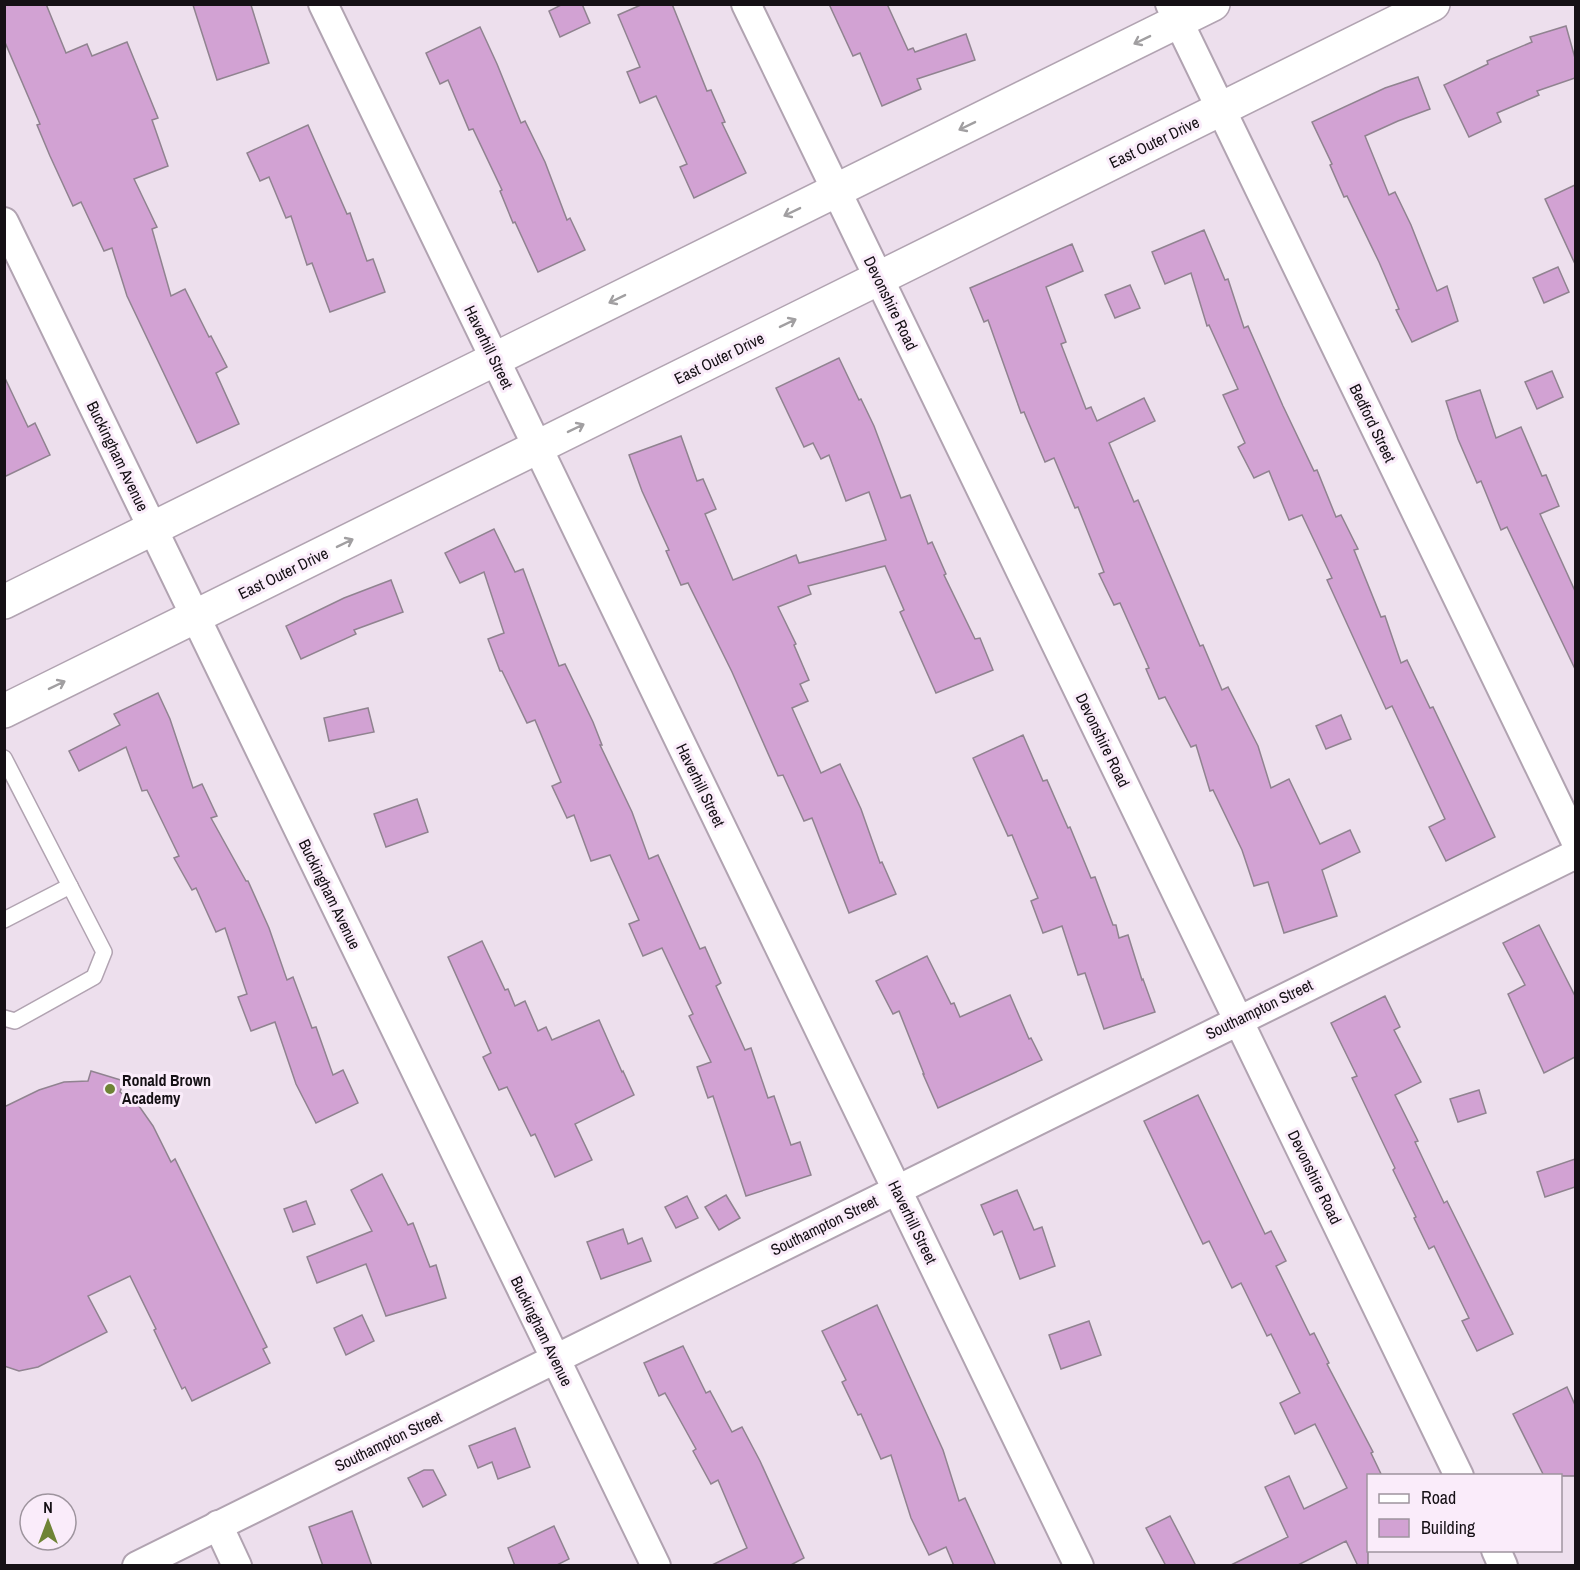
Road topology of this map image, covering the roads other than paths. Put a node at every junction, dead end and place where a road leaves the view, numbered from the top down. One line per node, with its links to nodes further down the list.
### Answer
1 (323, 4): 10 (street, Haverhill Street)
2 (746, 4): 7 (street, Devonshire Road)
3 (1213, 4): 5 (street)
4 (1433, 4): 6 (street, East Outer Drive)
5 (1174, 13): 6 (street, Bedford Street); 7 (street, one-way to 7)
6 (1221, 109): 9 (street, East Outer Drive); 17 (street, Bedford Street)
7 (836, 190): 9 (street, Devonshire Road); 10 (street, one-way to 10)
8 (4, 222): 12 (street, Buckingham Avenue)
9 (879, 278): 11 (street, East Outer Drive, one-way to 9); 22 (street, Devonshire Road)
10 (495, 359): 11 (street, Haverhill Street); 12 (street)
11 (537, 448): 14 (street, East Outer Drive, one-way to 11); 23 (street, Haverhill Street)
12 (154, 529): 13 (street); 14 (street, Buckingham Avenue)
13 (4, 602)
14 (196, 616): 15 (street, East Outer Drive, one-way to 14); 24 (street, Buckingham Avenue)
15 (4, 711)
16 (4, 758): 19 (lane)
17 (1575, 842)
18 (1575, 854): 22 (street, Southampton Street)
19 (70, 886): 20 (lane); 21 (lane)
20 (4, 920)
21 (4, 1018)
22 (1239, 1020): 23 (street, Southampton Street); 25 (street, Devonshire Road)
23 (897, 1189): 24 (street, Southampton Street); 31 (street, Haverhill Street)
24 (555, 1359): 26 (street, Southampton Street); 30 (street, Buckingham Avenue)
25 (1458, 1474)
26 (218, 1525): 28 (street, Southampton Street); 29 (street)
27 (1496, 1552): 32 (street)
28 (137, 1566)
29 (237, 1566)
30 (656, 1566)
31 (1079, 1566)
32 (1503, 1566)

